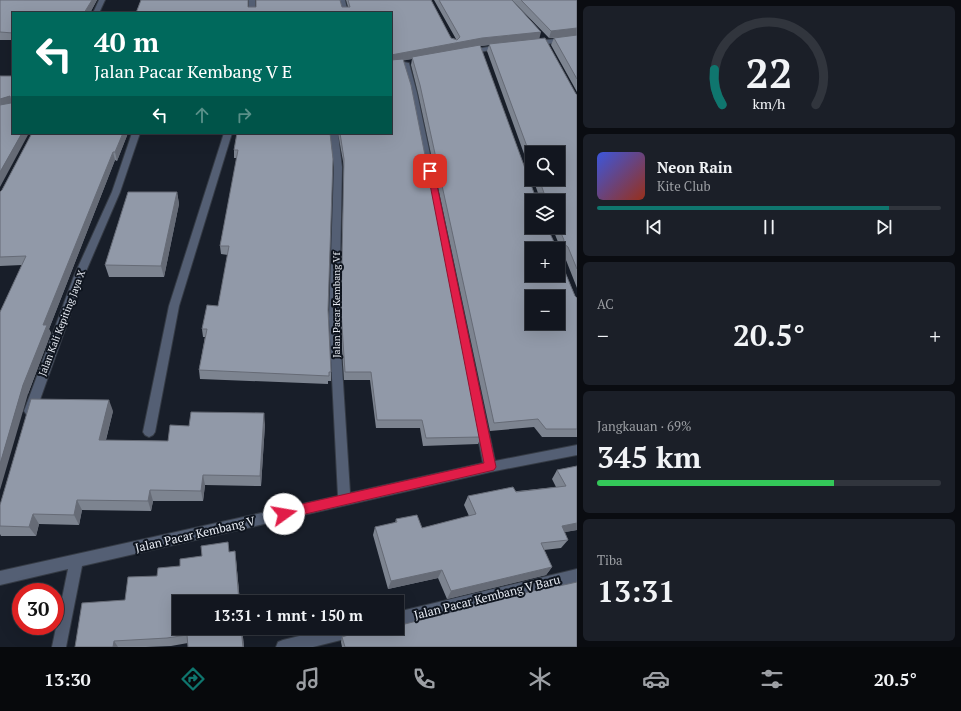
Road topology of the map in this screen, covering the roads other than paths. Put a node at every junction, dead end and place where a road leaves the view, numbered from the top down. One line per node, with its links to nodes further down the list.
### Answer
1 (102, 0): 4 (street)
2 (252, 0): 5 (street)
3 (342, 0): 6 (street)
4 (96, 12)
5 (252, 12)
6 (345, 12)
7 (542, 39): 8 (street); 9 (street); 11 (street)
8 (577, 39)
9 (530, 43)
10 (509, 46): 12 (street)
11 (548, 48)
12 (461, 53)
13 (406, 63): 20 (street)
14 (136, 134): 17 (street, Jalan Kali Kepiting Jaya X)
15 (228, 134): 18 (street)
16 (334, 134): 21 (street, Jalan Pacar Kembang Vf)
17 (26, 425)
18 (149, 432)
19 (577, 450): 20 (street, Jalan Pacar Kembang V)
20 (490, 467): 21 (street, Jalan Pacar Kembang V)
21 (344, 500): 22 (street, Jalan Pacar Kembang V)
22 (76, 561): 24 (street, Jalan Pacar Kembang V); 27 (street)
23 (577, 576): 25 (street, Jalan Pacar Kembang V Baru)
24 (0, 578)
25 (404, 617)
26 (332, 635): 28 (street)
27 (59, 647)
28 (283, 647)

